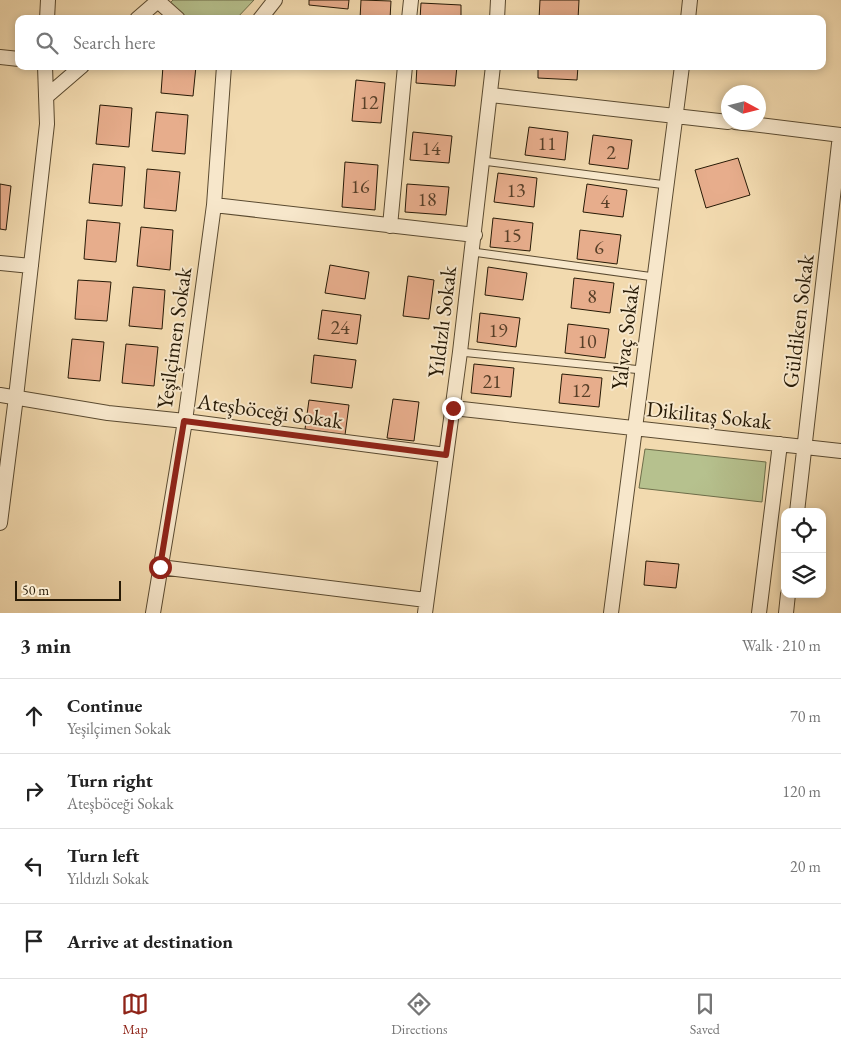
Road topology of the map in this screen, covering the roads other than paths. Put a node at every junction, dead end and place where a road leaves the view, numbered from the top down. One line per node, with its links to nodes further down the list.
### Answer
1 (48, 0): 7 (street)
2 (275, 0): 10 (street)
3 (411, 0): 11 (street)
4 (498, 0): 12 (street)
5 (690, 0): 13 (street)
6 (158, 1): 8 (street); 9 (street)
7 (47, 15)
8 (142, 15)
9 (174, 15)
10 (263, 15)
11 (409, 15)
12 (497, 15)
13 (688, 15)
14 (0, 57): 15 (street)
15 (15, 59)
16 (44, 70): 23 (street)
17 (77, 70): 23 (street)
18 (224, 70): 30 (street, Yeşilçimen Sokak)
19 (405, 70): 31 (street)
20 (493, 70): 22 (street, Yıldızlı Sokak)
21 (681, 70): 24 (street, Yalvaç Sokak)
22 (491, 95): 24 (street); 28 (street, Yıldızlı Sokak)
23 (46, 97): 35 (street)
24 (675, 115): 25 (street); 29 (street, Yalvaç Sokak)
25 (721, 121)
26 (766, 126): 27 (street)
27 (841, 135): 45 (street, Güldiken Sokak)
28 (483, 161): 29 (lane); 32 (street, Yıldızlı Sokak)
29 (666, 185): 36 (street, Yalvaç Sokak)
30 (214, 205): 31 (street); 42 (street, Yeşilçimen Sokak)
31 (390, 226): 32 (street)
32 (474, 235): 33 (street, Yıldızlı Sokak)
33 (472, 252): 36 (lane); 37 (street, Yıldızlı Sokak)
34 (0, 262): 35 (street)
35 (31, 266): 40 (street)
36 (654, 277): 38 (street, Yalvaç Sokak)
37 (460, 352): 38 (lane); 41 (street, Yıldızlı Sokak)
38 (642, 370): 43 (street, Yalvaç Sokak)
39 (0, 395): 40 (street, Ateşböceği Sokak)
40 (16, 397): 42 (street, Ateşböceği Sokak); 49 (street)
41 (453, 408): 43 (street, Dikilitaş Sokak); 47 (street, Yıldızlı Sokak)
42 (184, 421): 47 (street, Ateşböceği Sokak); 50 (street, Yeşilçimen Sokak)
43 (635, 428): 44 (street, Dikilitaş Sokak); 54 (street, Yalvaç Sokak)
44 (780, 444): 45 (street, Dikilitaş Sokak); 55 (street)
45 (805, 447): 46 (street, Dikilitaş Sokak); 48 (street, Güldiken Sokak)
46 (841, 451)
47 (446, 455): 52 (street, Yıldızlı Sokak)
48 (797, 508)
49 (0, 523)
50 (160, 567): 52 (street); 53 (street, Yeşilçimen Sokak)
51 (788, 598): 56 (street)
52 (425, 606)
53 (153, 613)
54 (612, 613)
55 (759, 613)
56 (786, 613)

